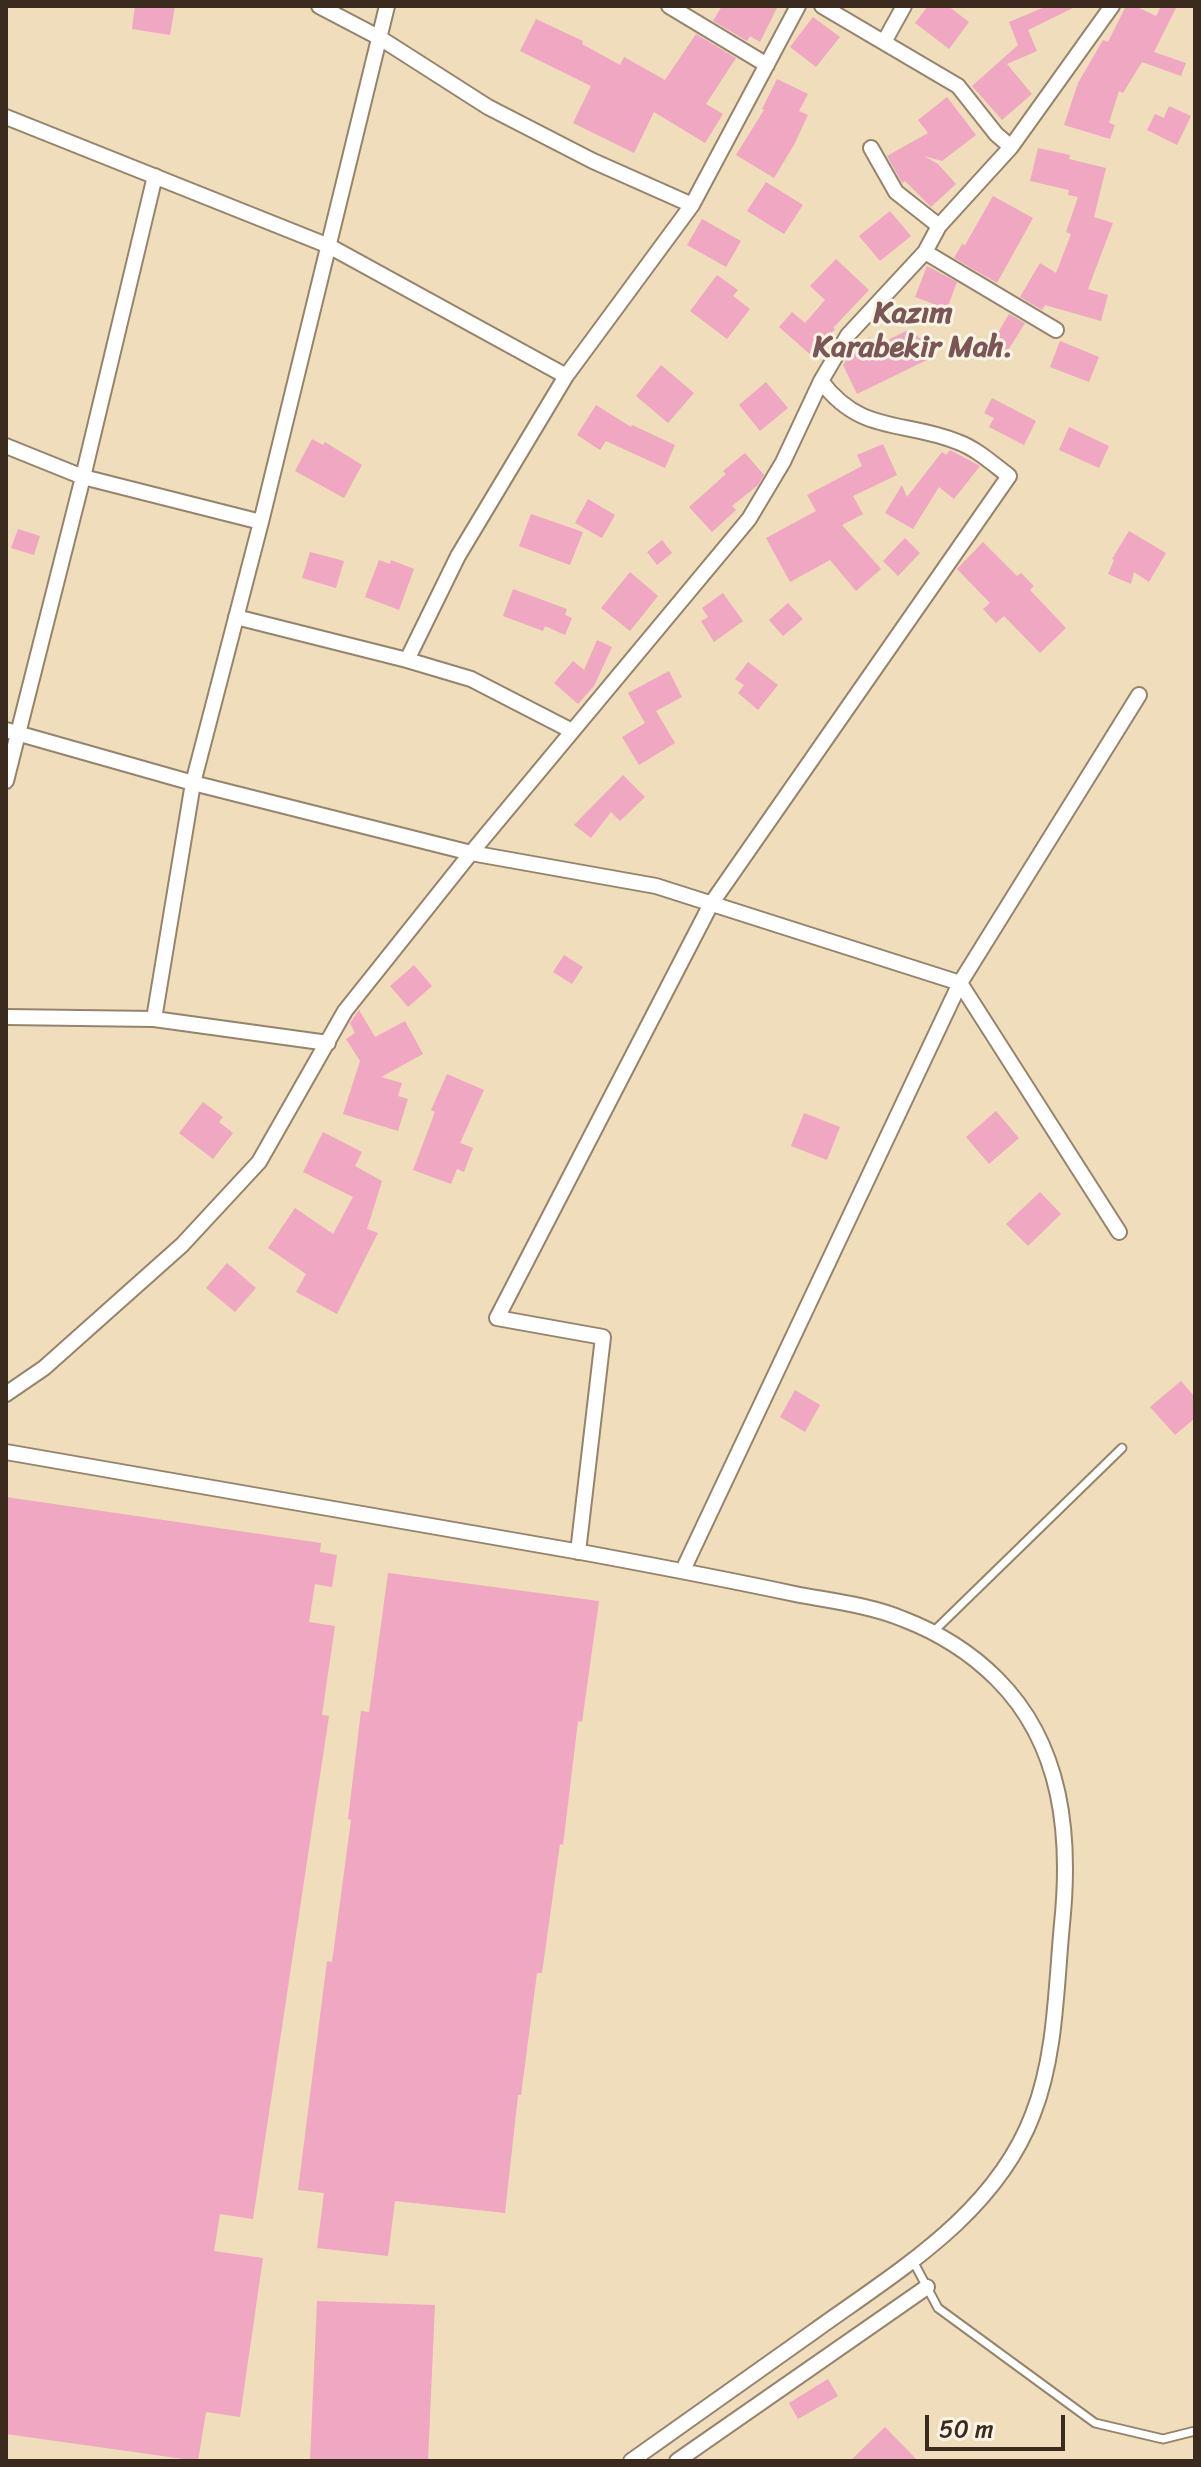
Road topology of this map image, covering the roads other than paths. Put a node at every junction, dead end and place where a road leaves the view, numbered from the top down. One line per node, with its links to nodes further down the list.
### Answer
1 (319, 6): 8 (street)
2 (387, 6): 8 (street)
3 (669, 6): 10 (street)
4 (798, 6): 10 (street)
5 (822, 6): 9 (street)
6 (904, 6): 9 (street)
7 (1112, 6): 12 (street)
8 (380, 38): 15 (street); 17 (street)
9 (884, 42): 12 (street)
10 (767, 65): 15 (street)
11 (6, 117): 14 (street)
12 (1011, 147): 16 (street)
13 (871, 148): 16 (street)
14 (155, 176): 17 (street); 23 (street)
15 (692, 205): 20 (street)
16 (939, 226): 18 (street)
17 (329, 246): 20 (street); 24 (street)
18 (925, 252): 19 (street); 21 (street)
19 (1056, 330)
20 (566, 376): 26 (street)
21 (821, 381): 28 (street); 33 (street)
22 (6, 446): 23 (street)
23 (83, 477): 24 (street); 29 (street)
24 (261, 522): 25 (street)
25 (236, 617): 26 (street); 31 (street)
26 (407, 660): 28 (street)
27 (1139, 695): 34 (street)
28 (572, 731): 32 (street)
29 (12, 732): 30 (street); 31 (street)
30 (6, 781)
31 (193, 783): 32 (street); 36 (street)
32 (471, 853): 33 (street); 37 (street)
33 (711, 904): 34 (street); 42 (street)
34 (960, 983): 38 (street); 43 (street)
35 (6, 1017): 36 (street)
36 (154, 1019): 37 (street)
37 (328, 1043): 39 (street)
38 (1119, 1232)
39 (6, 1394)
40 (1122, 1448): 44 (lane)
41 (6, 1452): 42 (street)
42 (578, 1552): 43 (street)
43 (683, 1570): 44 (street)
44 (933, 1632): 45 (street)
45 (913, 2261): 46 (lane); 48 (street)
46 (927, 2287): 47 (lane); 49 (street)
47 (1195, 2431)
48 (664, 2438): 49 (street); 50 (street)
49 (678, 2460)
50 (631, 2461)

